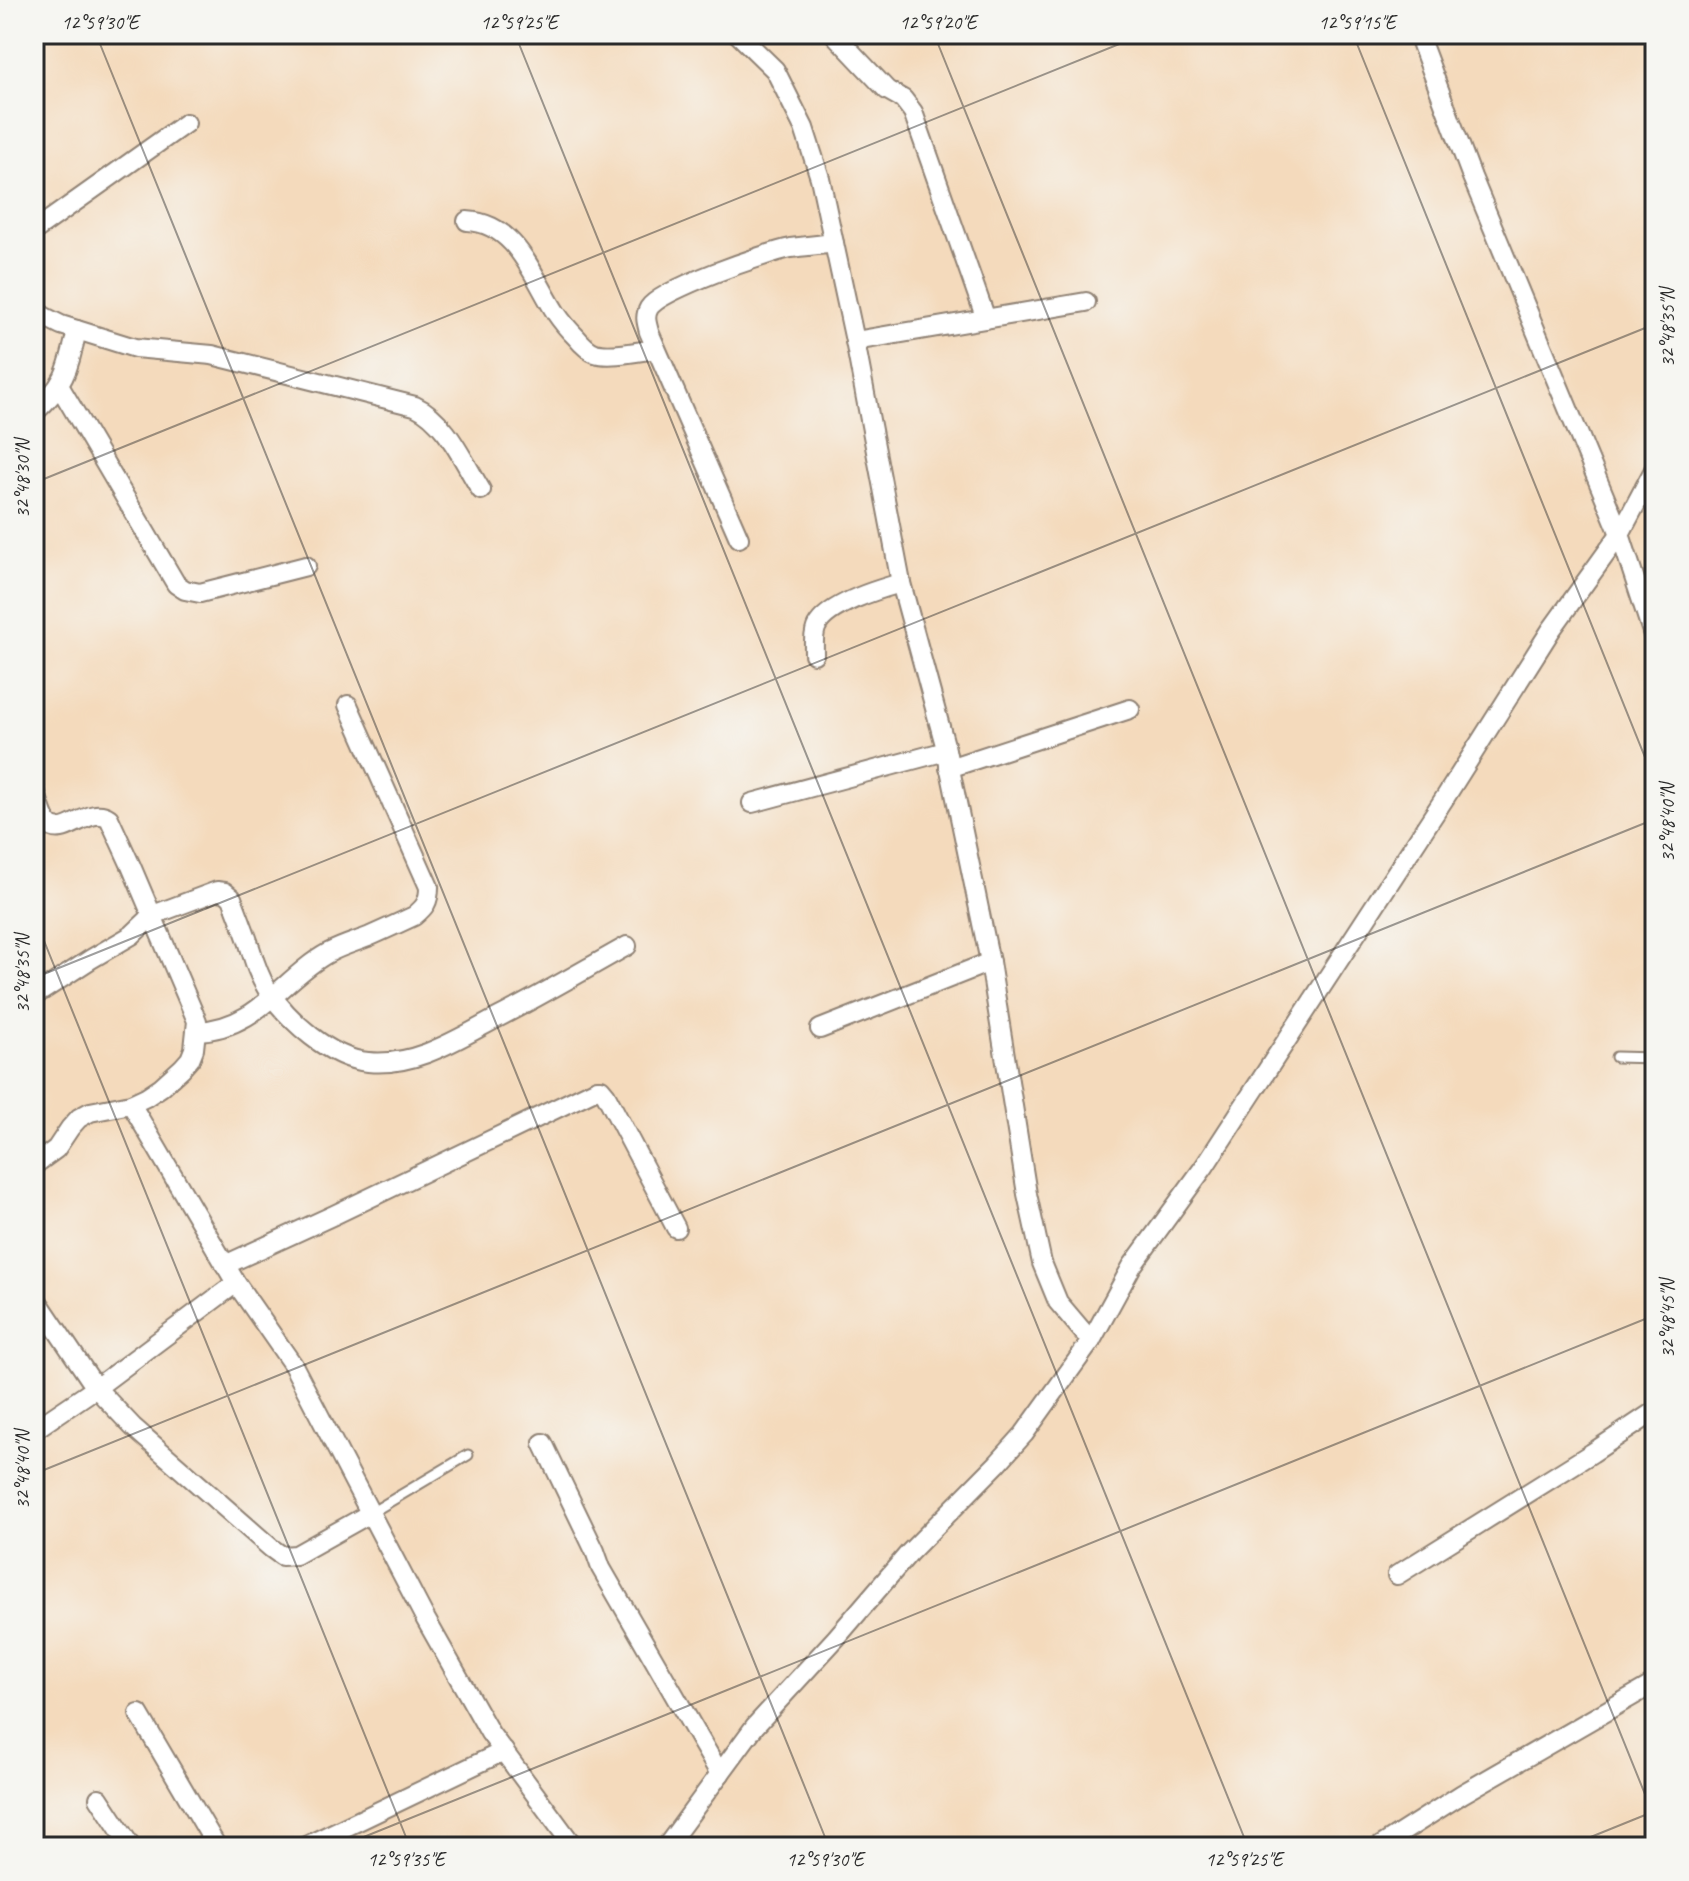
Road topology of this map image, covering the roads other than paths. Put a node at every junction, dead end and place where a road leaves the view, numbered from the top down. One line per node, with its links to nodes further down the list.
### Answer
1 (738, 34): 7 (street)
2 (834, 34): 10 (street)
3 (1418, 34): 18 (street)
4 (186, 123): 6 (street)
5 (467, 221): 13 (street)
6 (34, 231)
7 (834, 243): 12 (street); 13 (street)
8 (1086, 302): 10 (street)
9 (34, 304): 11 (street)
10 (986, 319): 12 (street)
11 (77, 330): 14 (street); 17 (street)
12 (855, 341): 21 (street)
13 (656, 349): 19 (street)
14 (60, 387): 15 (street); 20 (street)
15 (34, 413)
16 (1655, 468): 18 (street)
17 (481, 490)
18 (1620, 534): 22 (street); 44 (street)
19 (739, 538)
20 (306, 566)
21 (901, 583): 23 (street); 26 (street)
22 (1655, 641)
23 (814, 654)
24 (348, 705): 33 (street)
25 (1130, 709): 26 (street)
26 (947, 759): 28 (street); 31 (street)
27 (34, 787): 29 (street)
28 (752, 803)
29 (153, 915): 32 (street); 33 (street); 35 (street)
30 (627, 946): 33 (street)
31 (990, 962): 34 (street); 44 (street)
32 (34, 996)
33 (274, 998): 35 (street)
34 (820, 1029)
35 (197, 1031): 38 (street)
36 (1616, 1057): 37 (lane)
37 (1655, 1058)
38 (131, 1104): 39 (street); 41 (street)
39 (34, 1165)
40 (676, 1228): 41 (street)
41 (225, 1265): 42 (street)
42 (236, 1283): 45 (street); 50 (street)
43 (34, 1296): 45 (street)
44 (1091, 1341): 55 (street)
45 (96, 1388): 47 (street); 50 (street)
46 (1655, 1411): 51 (street)
47 (34, 1430)
48 (543, 1443): 55 (street)
49 (468, 1455): 50 (lane)
50 (369, 1514): 54 (street)
51 (1397, 1575)
52 (1655, 1683): 57 (street)
53 (139, 1714): 59 (street)
54 (504, 1751): 60 (street); 61 (street)
55 (720, 1774): 62 (street)
56 (99, 1798): 58 (street)
57 (1389, 1845)
58 (131, 1847)
59 (217, 1847)
60 (304, 1847)
61 (574, 1847)
62 (666, 1847)

